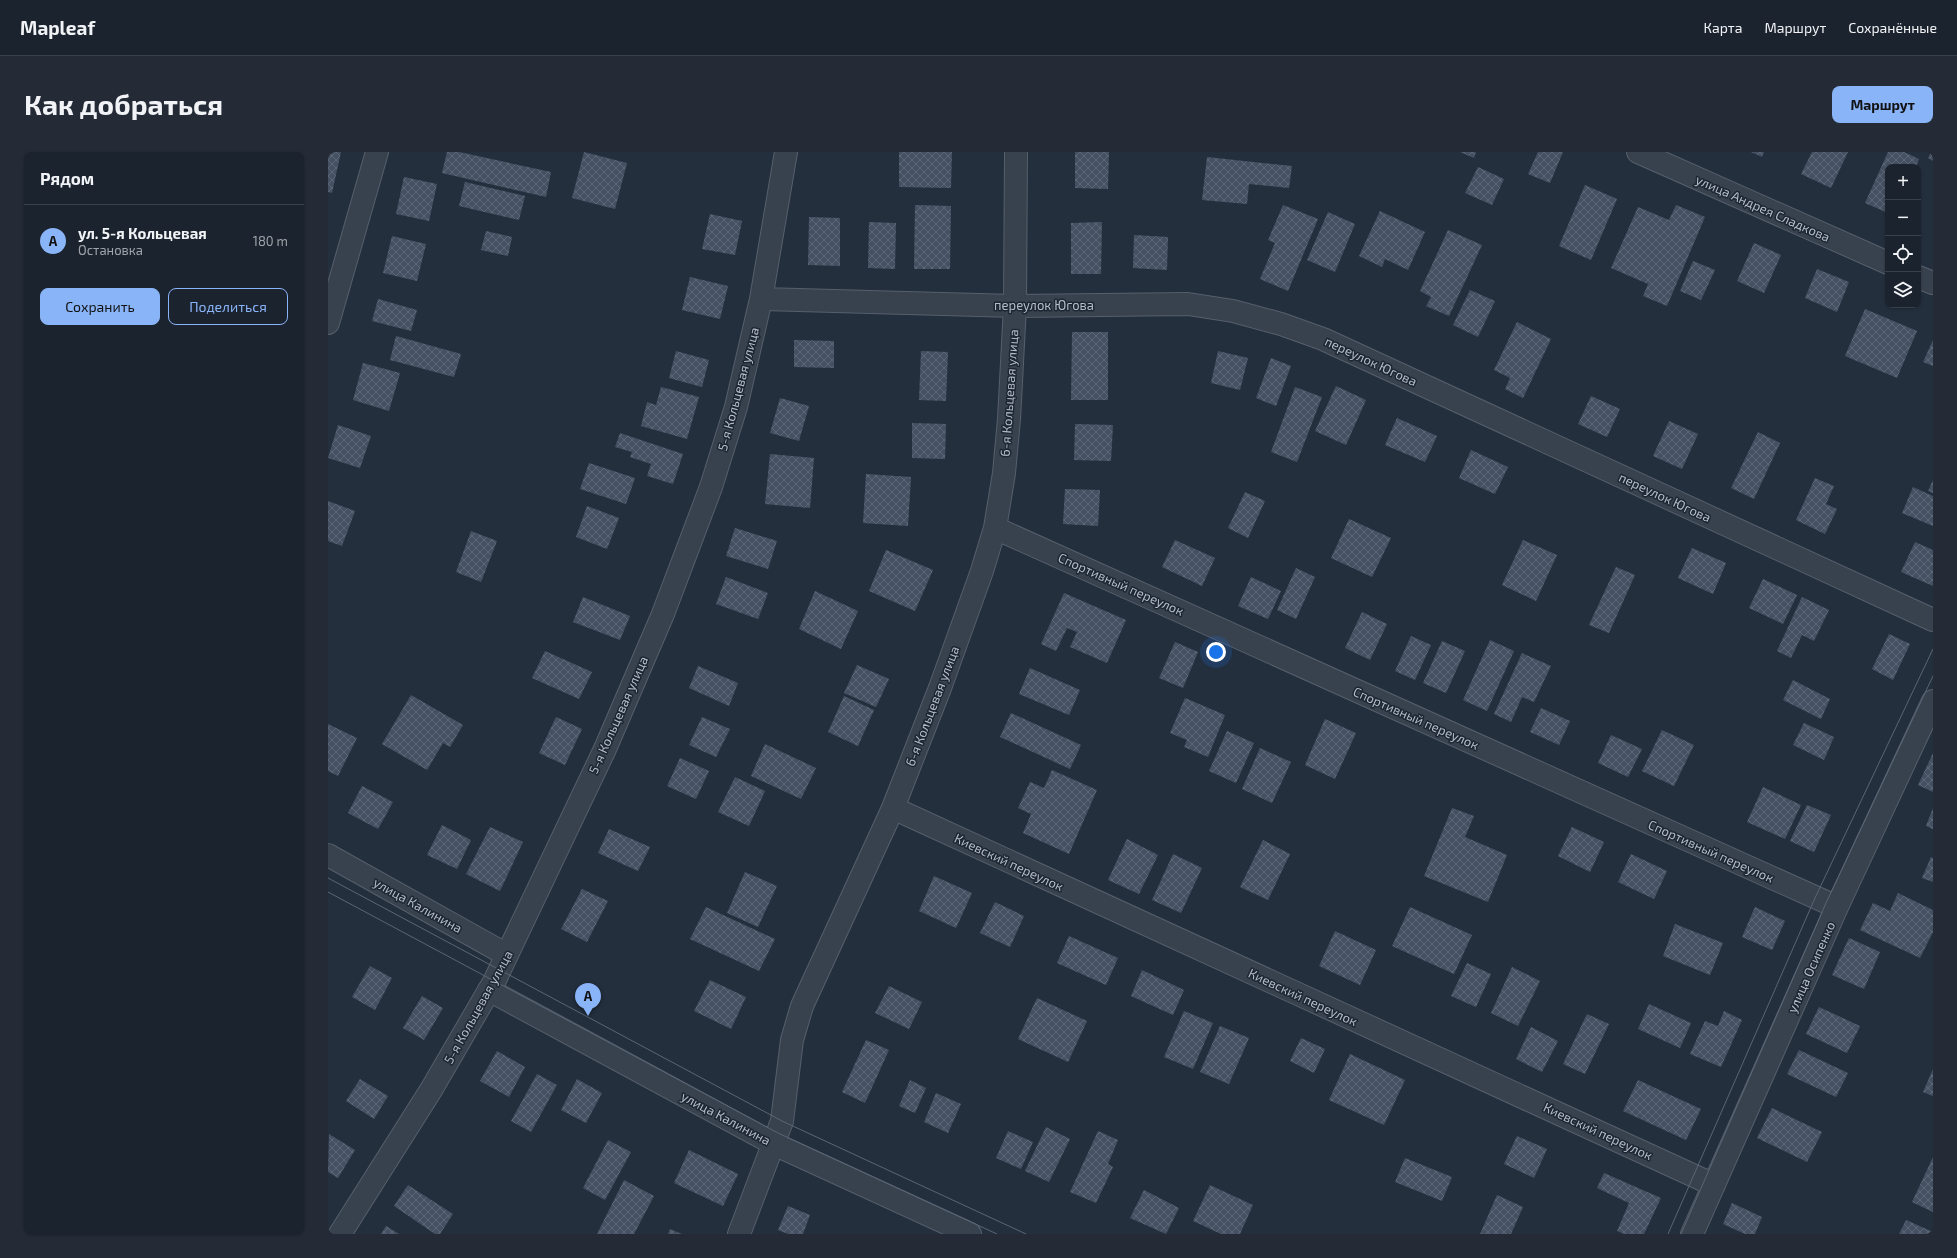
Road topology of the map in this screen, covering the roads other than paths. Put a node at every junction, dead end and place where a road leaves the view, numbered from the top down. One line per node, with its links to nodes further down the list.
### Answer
1 (377, 152): 10 (street)
2 (786, 152): 8 (street, 5-я Кольцевая улица)
3 (1016, 152): 9 (street, 6-я Кольцевая улица)
4 (1638, 152): 5 (street, улица Андрея Сладкова)
5 (1885, 262)
6 (1921, 278): 7 (street)
7 (1933, 283)
8 (761, 299): 9 (street, переулок Югова); 17 (street, 5-я Кольцевая улица)
9 (1014, 306): 11 (street, 6-я Кольцевая улица); 12 (street, переулок Югова)
10 (328, 323)
11 (995, 528): 14 (street, 6-я Кольцевая улица); 16 (street, Спортивный переулок)
12 (1933, 620)
13 (1933, 701): 16 (street, улица Осипенко)
14 (893, 808): 19 (street, 6-я Кольцевая улица); 20 (street, Киевский переулок)
15 (328, 855): 17 (street, улица Калинина)
16 (1837, 907): 20 (street, улица Осипенко)
17 (507, 955): 18 (street, 5-я Кольцевая улица)
18 (489, 990): 19 (street, улица Калинина); 21 (street, 5-я Кольцевая улица)
19 (774, 1144): 22 (street, 6-я Кольцевая улица); 23 (street, улица Калинина)
20 (1714, 1184): 24 (street, улица Осипенко)
21 (340, 1234)
22 (739, 1234)
23 (970, 1234)
24 (1692, 1234)

